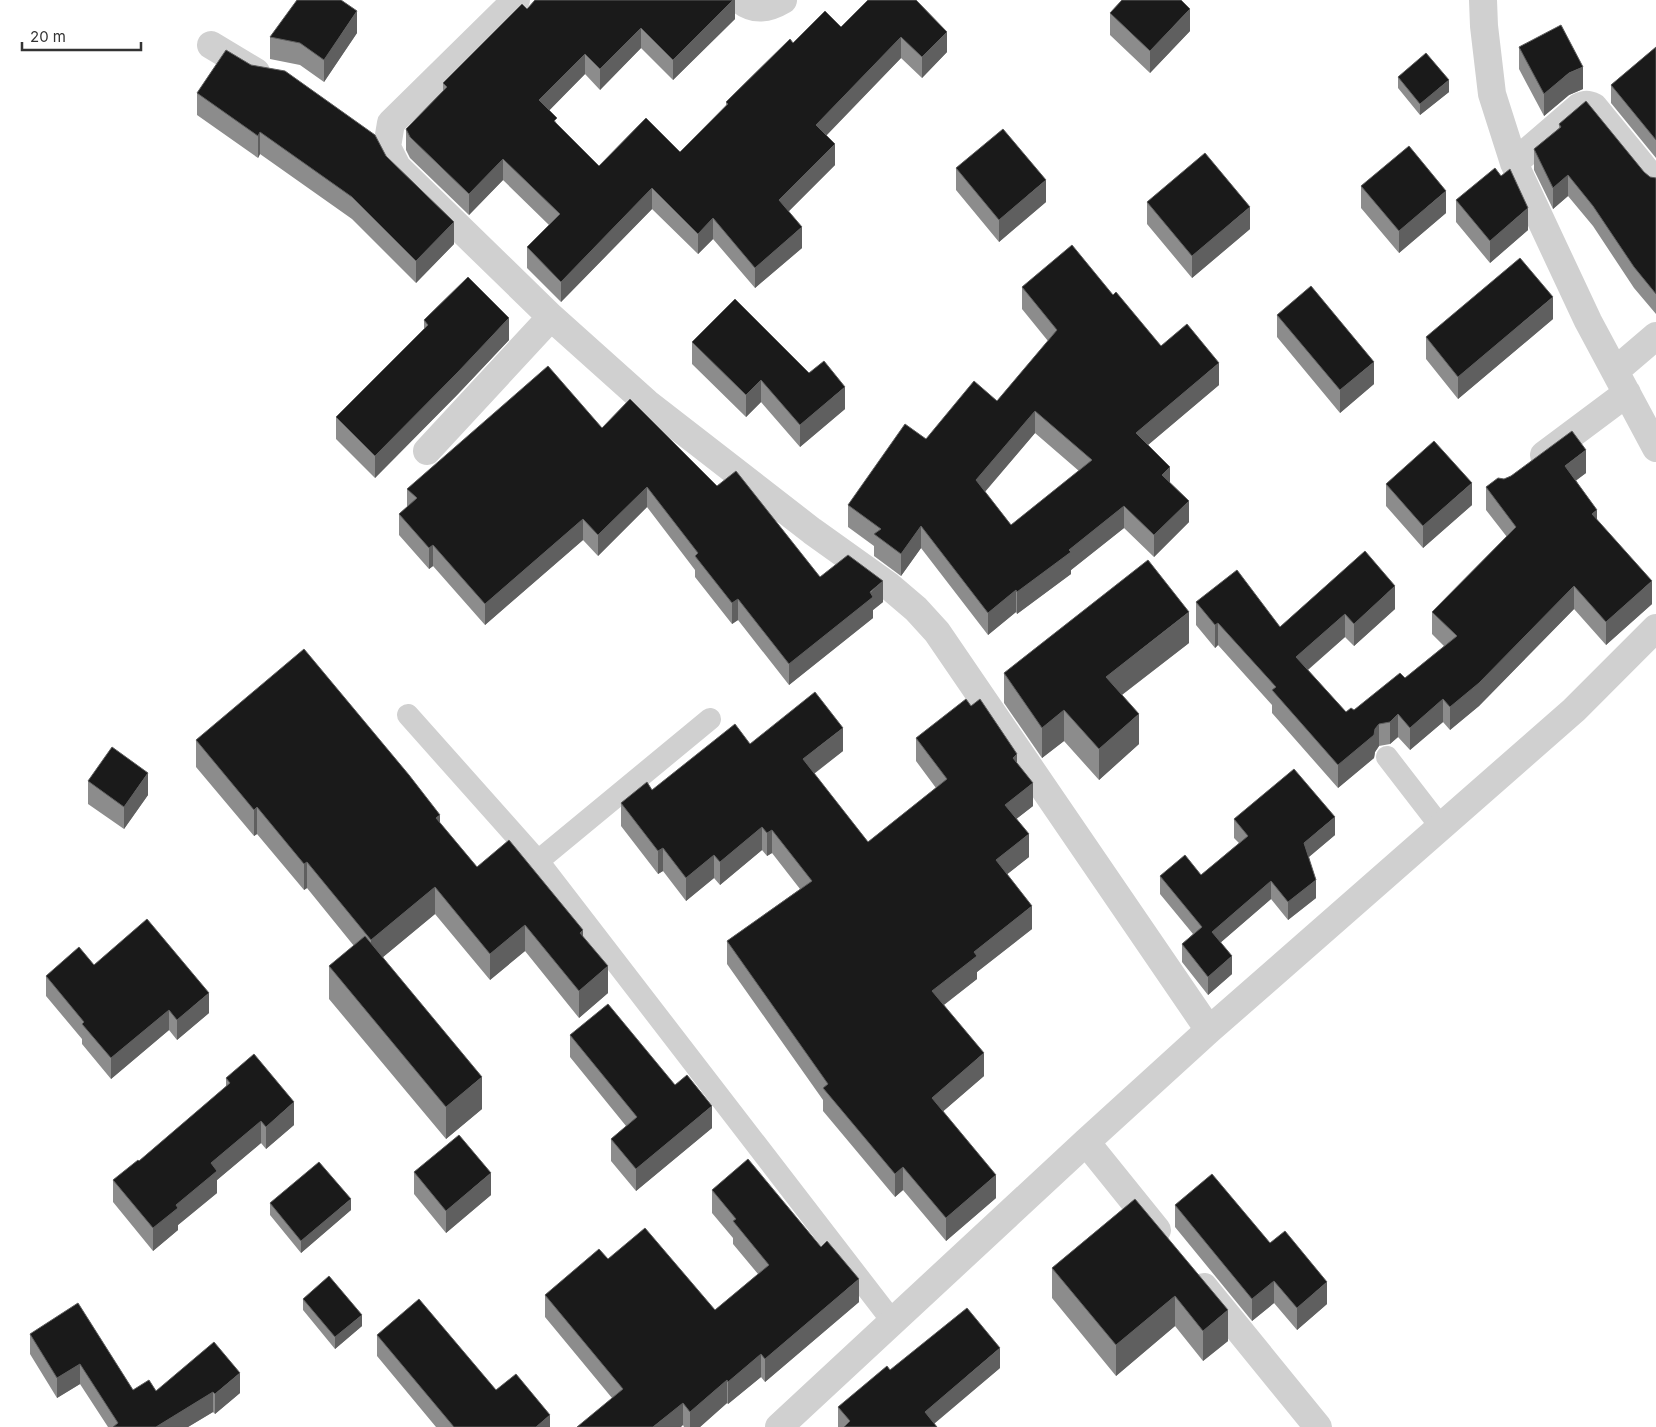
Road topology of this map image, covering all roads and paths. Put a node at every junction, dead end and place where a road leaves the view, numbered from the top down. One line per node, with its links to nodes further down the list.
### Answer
1 (516, 0): 8 (street)
2 (740, 0): 3 (street)
3 (783, 0)
4 (1483, 0): 9 (street)
5 (211, 45): 6 (street)
6 (277, 77)
7 (363, 130): 8 (street)
8 (387, 147): 11 (street)
9 (1514, 163): 10 (street); 13 (street)
10 (1656, 183)
11 (550, 318): 15 (street); 23 (street)
12 (1656, 336): 13 (street)
13 (1621, 382): 14 (street); 16 (street)
14 (1656, 448)
15 (427, 451)
16 (1525, 468)
17 (1656, 628): 21 (street)
18 (408, 715): 22 (lane)
19 (710, 719): 22 (lane)
20 (1387, 757): 21 (lane)
21 (1441, 827): 23 (street)
22 (538, 861): 25 (lane)
23 (1209, 1030): 24 (street)
24 (1086, 1142): 25 (street); 27 (street)
25 (893, 1322): 26 (street)
26 (779, 1427)
27 (1318, 1427)

